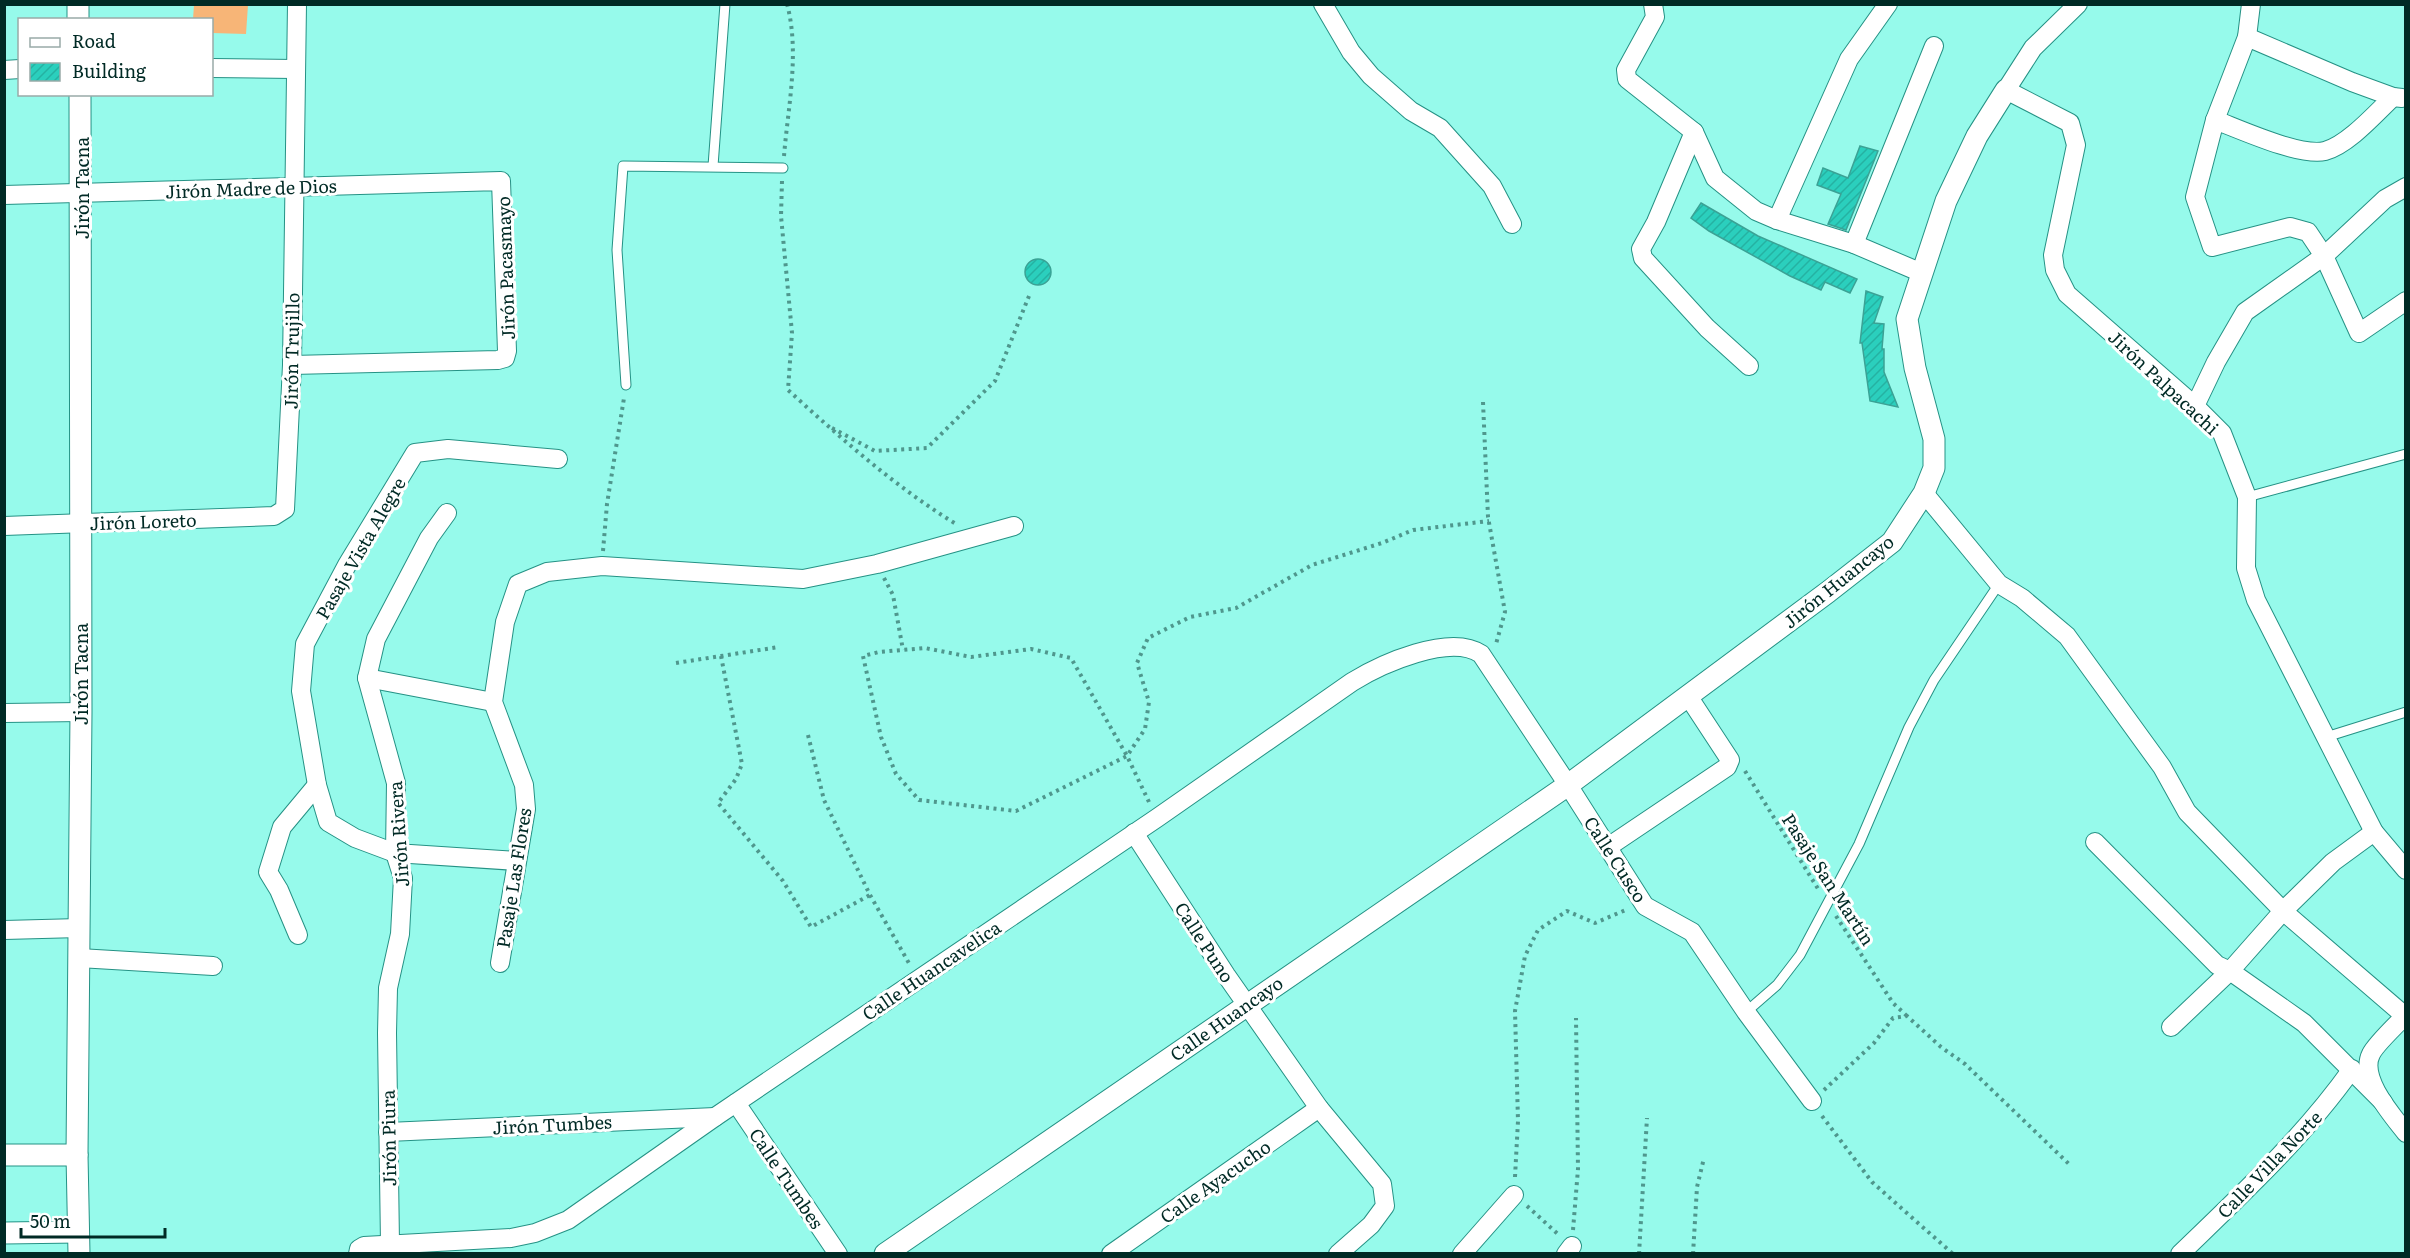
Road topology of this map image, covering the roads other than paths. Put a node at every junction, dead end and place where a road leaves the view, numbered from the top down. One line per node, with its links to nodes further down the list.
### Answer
1 (297, 4): 11 (street, Jirón Trujillo)
2 (725, 4): 17 (lane)
3 (1323, 4): 25 (street)
4 (1653, 4): 16 (street)
5 (1888, 4): 24 (street)
6 (2078, 4): 12 (street)
7 (2251, 4): 8 (street)
8 (2247, 37): 14 (street); 15 (street)
9 (1934, 46): 26 (street)
10 (213, 68): 11 (street)
11 (295, 69): 20 (street, Jirón Trujillo)
12 (2006, 90): 28 (street, Jirón Huancayo); 33 (street, Jirón Palpacachi)
13 (80, 96): 22 (street, Jirón Tacna)
14 (2399, 98): 15 (street)
15 (2214, 120): 27 (street)
16 (1694, 132): 24 (street); 31 (street)
17 (713, 166): 18 (lane); 32 (lane)
18 (783, 168)
19 (498, 180): 20 (street, Jirón Madre de Dios); 30 (street, Jirón Pacasmayo)
20 (293, 187): 22 (street, Jirón Madre de Dios); 30 (street, Jirón Trujillo)
21 (2406, 187): 27 (street)
22 (81, 193): 23 (street, Jirón Madre de Dios); 40 (street, Jirón Tacna)
23 (4, 195)
24 (1777, 220): 26 (street)
25 (1512, 224)
26 (1854, 244): 28 (street)
27 (2324, 256): 29 (street); 33 (street)
28 (1922, 273): 36 (street, Jirón Huancayo)
29 (2406, 301)
30 (292, 365): 38 (street, Jirón Trujillo)
31 (1749, 366)
32 (626, 385)
33 (2195, 406): 37 (street, Jirón Palpacachi)
34 (2406, 454): 37 (lane)
35 (558, 459): 53 (street, Pasaje Vista Alegre)
36 (1924, 493): 43 (street); 46 (street, Jirón Huancayo)
37 (2247, 497): 51 (street, Jirón Palpacachi)
38 (281, 513): 40 (street, Jirón Loreto)
39 (447, 513): 45 (street)
40 (80, 524): 41 (street, Jirón Loreto); 48 (street, Jirón Tacna)
41 (4, 526)
42 (1014, 526): 47 (street, Pasaje Las Flores)
43 (1999, 584): 61 (street); 70 (lane)
44 (1486, 661): 52 (street, Calle Cusco); 55 (street, Calle Huancavelica)
45 (366, 678): 47 (street); 58 (street, Jirón Rivera)
46 (1688, 696): 52 (street, Jirón Huancayo); 57 (street)
47 (493, 702): 59 (street, Pasaje Las Flores)
48 (81, 712): 50 (street); 62 (street, Jirón Tacna)
49 (2406, 712): 51 (lane)
50 (4, 713)
51 (2326, 737): 54 (street, Jirón Palpacachi)
52 (1568, 784): 57 (street, Calle Cusco); 69 (street, Calle Huancayo)
53 (317, 785): 58 (street); 64 (street)
54 (2374, 832): 60 (street, Jirón Palpacachi); 61 (street)
55 (1134, 833): 69 (street, Calle Puno); 77 (street, Calle Huancavelica)
56 (2095, 842): 68 (street)
57 (1608, 847): 70 (street, Calle Cusco)
58 (395, 853): 59 (street); 73 (street, Jirón Rivera)
59 (516, 861): 66 (street, Pasaje Las Flores)
60 (2406, 870)
61 (2283, 911): 68 (street); 71 (street)
62 (80, 928): 63 (street); 65 (street, Jirón Tacna)
63 (4, 930)
64 (298, 935)
65 (79, 958): 67 (street); 83 (street, Jirón Tacna)
66 (500, 963)
67 (213, 966)
68 (2230, 971): 72 (street); 74 (street)
69 (1246, 1004): 78 (street, Calle Puno); 91 (street, Calle Huancayo)
70 (1746, 1012): 75 (street, Calle Cusco)
71 (2405, 1016): 76 (street)
72 (2171, 1027)
73 (387, 1033): 80 (street, Jirón Piura)
74 (2352, 1069): 76 (street); 95 (street, Calle Villa Norte)
75 (1812, 1101)
76 (2383, 1102): 81 (street)
77 (736, 1103): 79 (street, Calle Huancavelica); 90 (street, Calle Tumbes)
78 (1319, 1108): 92 (street, Calle Ayacucho); 93 (street, Calle Puno)
79 (715, 1117): 80 (street, Jirón Tumbes); 87 (street, Calle Huancavelica)
80 (388, 1132): 87 (street, Jirón Piura)
81 (2406, 1133)
82 (4, 1155): 83 (street)
83 (77, 1155): 85 (street, Jirón Tacna)
84 (1514, 1195): 94 (street)
85 (78, 1232): 86 (street); 89 (street, Jirón Tacna)
86 (4, 1233)
87 (390, 1244): 88 (street, Calle Huancavelica)
88 (361, 1250)
89 (79, 1254)
90 (838, 1254)
91 (885, 1254)
92 (1111, 1254)
93 (1338, 1254)
94 (1462, 1254)
95 (2180, 1254)

